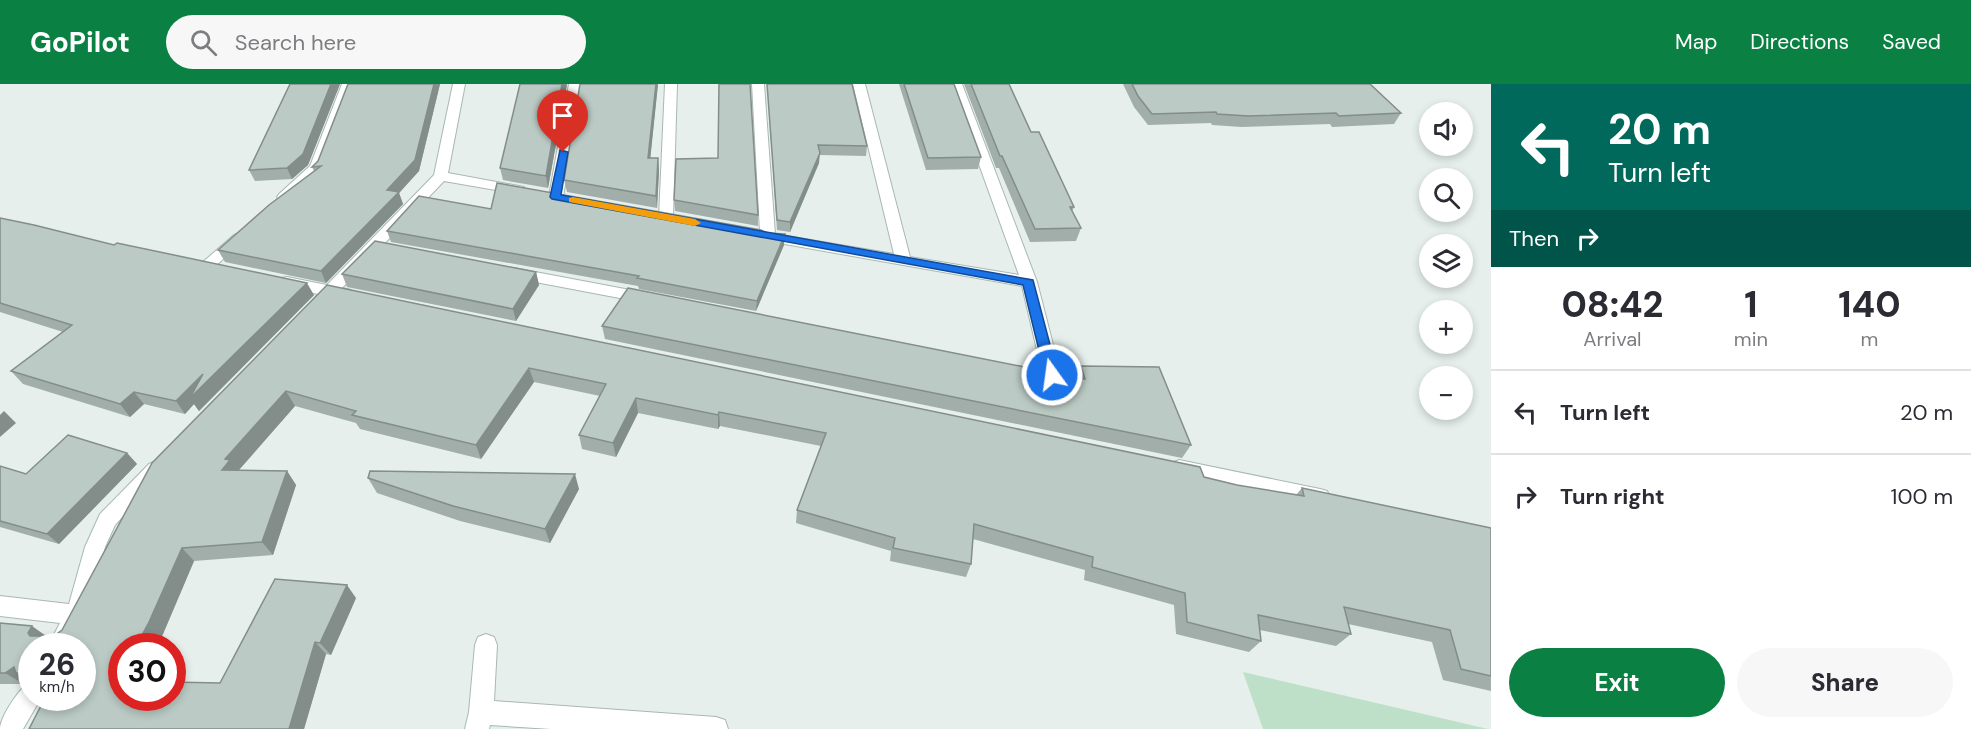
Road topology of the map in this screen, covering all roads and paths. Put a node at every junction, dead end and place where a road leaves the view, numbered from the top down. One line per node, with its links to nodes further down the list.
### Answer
1 (348, 84): 9 (street)
2 (459, 84): 8 (street)
3 (574, 84): 8 (street)
4 (671, 84): 10 (street)
5 (758, 84): 13 (street)
6 (859, 84): 16 (street)
7 (957, 84): 20 (street)
8 (441, 176): 14 (street)
9 (275, 205)
10 (666, 217)
11 (250, 227): 17 (street)
12 (745, 232): 13 (street)
13 (768, 237): 16 (street)
14 (376, 246): 15 (street); 21 (street)
15 (399, 250)
16 (903, 260): 20 (street)
17 (230, 270)
18 (504, 271): 23 (street)
19 (274, 279): 21 (street)
20 (1029, 282): 25 (street)
21 (330, 291): 22 (street); 24 (street)
22 (365, 298)
23 (667, 302)
24 (314, 306)
25 (1017, 369)
26 (164, 460): 30 (street)
27 (1163, 464): 28 (street)
28 (1338, 501)
29 (0, 606): 30 (street)
30 (78, 615): 31 (street)
31 (67, 633)
32 (486, 645): 34 (street)
33 (21, 711): 35 (street)
34 (479, 721): 36 (street)
35 (10, 729)
36 (714, 729)

